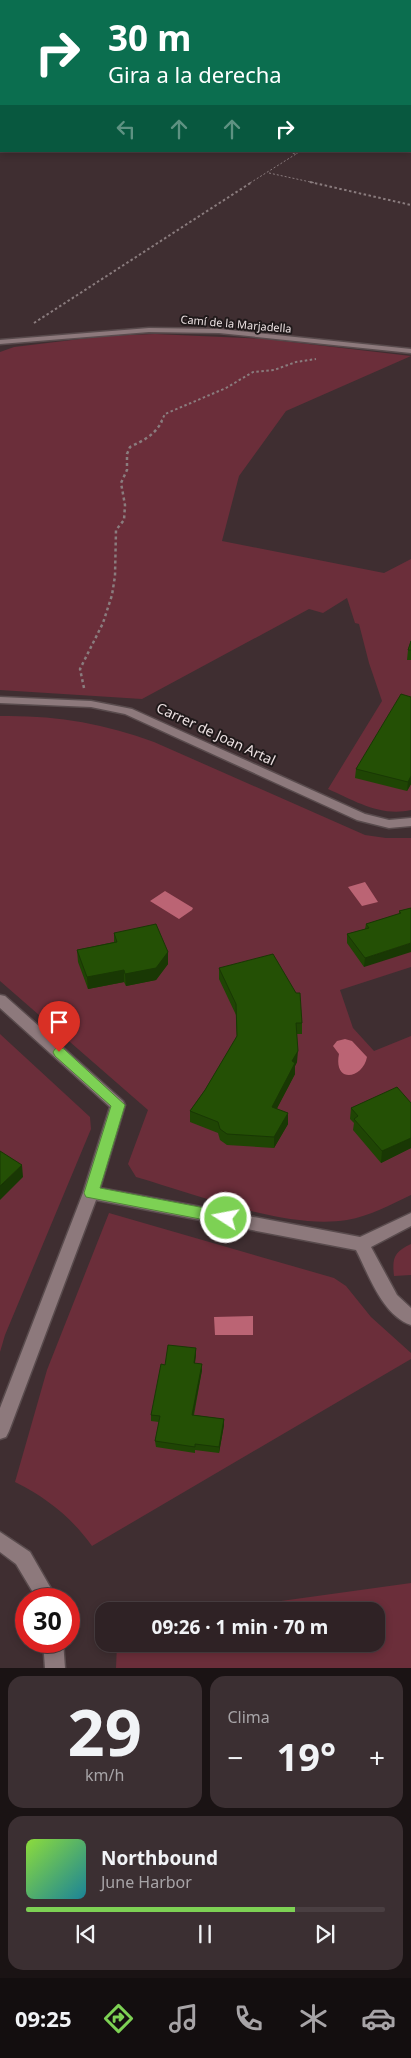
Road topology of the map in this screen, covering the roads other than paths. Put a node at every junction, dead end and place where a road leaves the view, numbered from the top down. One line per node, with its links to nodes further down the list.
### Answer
1 (2, 342): 2 (street, Camí de la Marjadella)
2 (411, 352)
3 (0, 700): 4 (street, Carrer de Joan Artal)
4 (411, 822)
5 (0, 1000): 6 (street)
6 (91, 1193): 8 (street); 10 (street)
7 (411, 1219): 8 (street)
8 (361, 1244): 9 (street)
9 (411, 1318)
10 (0, 1431)
11 (0, 1541): 12 (street)
12 (41, 1588)
13 (54, 1653): 14 (street)
14 (55, 1668)

